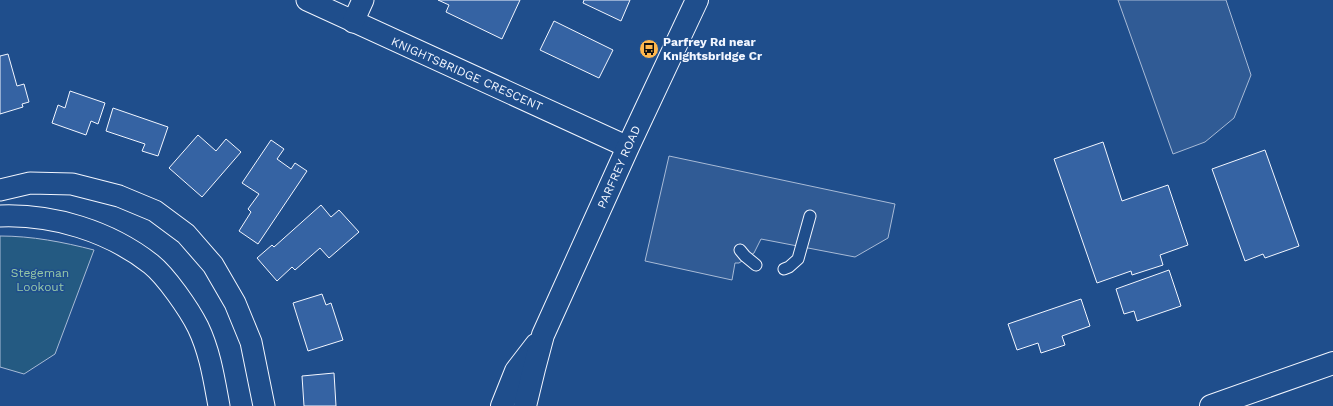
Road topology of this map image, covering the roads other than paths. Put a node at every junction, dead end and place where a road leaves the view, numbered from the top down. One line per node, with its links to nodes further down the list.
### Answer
1 (307, 0): 4 (street, KNIGHTSBRIDGE CRESCENT)
2 (363, 0): 4 (street)
3 (697, 0): 5 (main road, PARFREY ROAD)
4 (353, 22): 5 (street, KNIGHTSBRIDGE CRESCENT)
5 (628, 146): 12 (main road, PARFREY ROAD)
6 (0, 190): 15 (street)
7 (0, 216): 14 (street)
8 (810, 216): 11 (lane)
9 (740, 250): 10 (lane)
10 (756, 265)
11 (784, 269)
12 (543, 335): 16 (main road, PARFREY ROAD); 17 (main road, PARFREY ROAD)
13 (1333, 363): 18 (main road)
14 (219, 406)
15 (264, 406)
16 (502, 406)
17 (526, 406)
18 (1212, 406)

